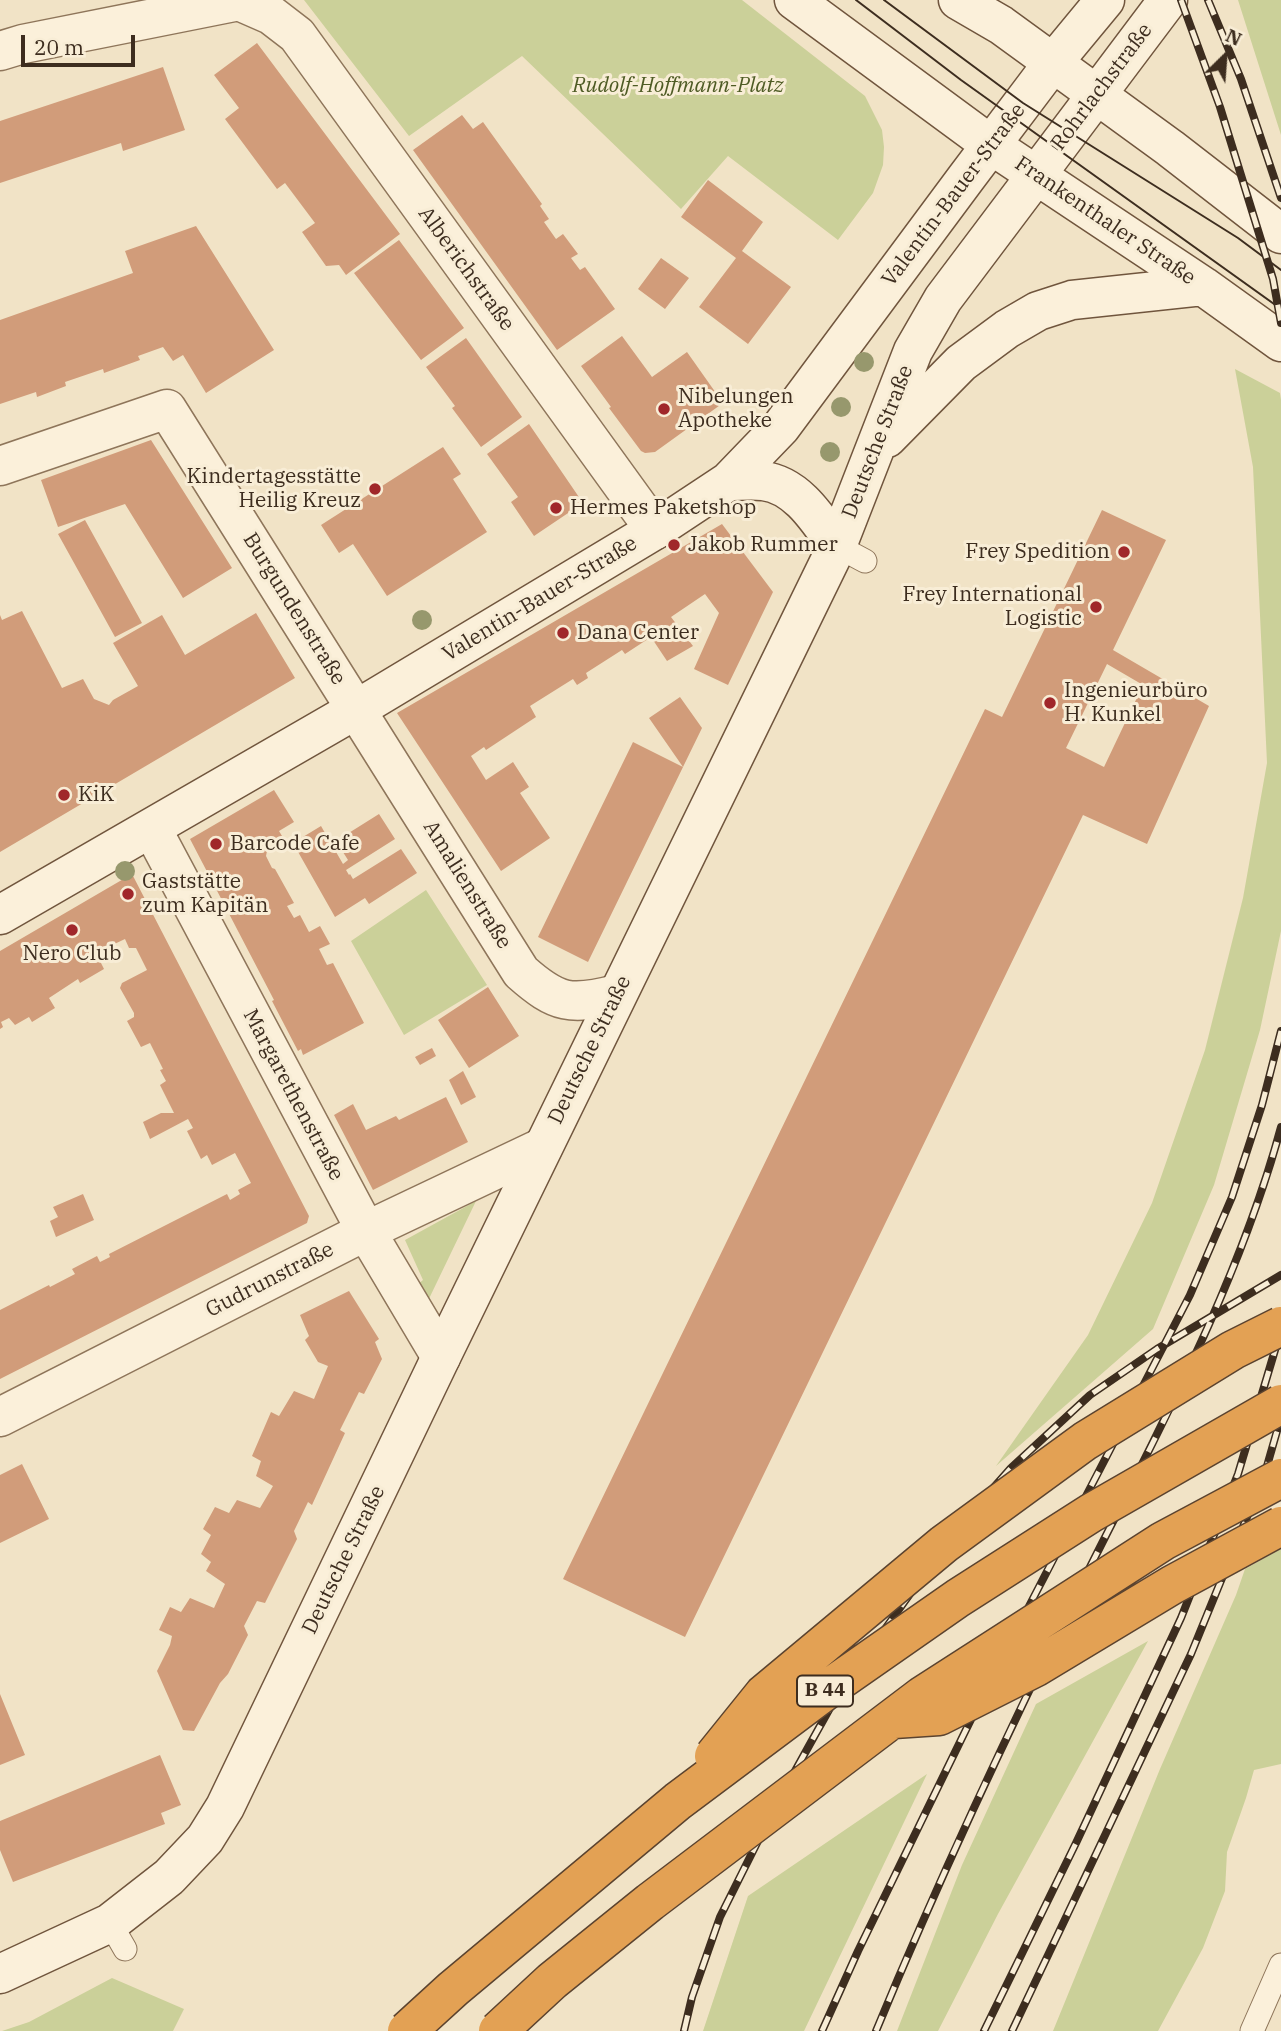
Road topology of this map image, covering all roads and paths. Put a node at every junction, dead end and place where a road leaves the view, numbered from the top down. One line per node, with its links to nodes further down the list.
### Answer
1 (794, 0): 8 (main road, Frankenthaler Straße)
2 (958, 0): 6 (main road)
3 (1105, 0): 6 (main road)
4 (1168, 0): 7 (main road, Rohrlachstraße)
5 (0, 51): 16 (main road, Alberichstraße)
6 (1052, 65): 7 (main road); 8 (main road, Valentin-Bauer-Straße)
7 (1097, 96): 9 (main road, Rohrlachstraße); 10 (main road)
8 (991, 145): 9 (main road, Frankenthaler Straße); 15 (main road, Valentin-Bauer-Straße)
9 (1036, 174): 11 (main road, Frankenthaler Straße); 13 (main road, Deutsche Straße)
10 (1281, 234)
11 (1203, 286): 12 (main road, Frankenthaler Straße); 13 (main road)
12 (1281, 342)
13 (876, 449): 17 (main road, Deutsche Straße)
14 (0, 466): 18 (main road, Burgundenstraße)
15 (729, 481): 16 (main road, Valentin-Bauer-Straße); 17 (main road)
16 (655, 530): 18 (main road, Valentin-Bauer-Straße)
17 (851, 554): 21 (main road, Deutsche Straße)
18 (357, 709): 19 (main road, Valentin-Bauer-Straße); 21 (main road, Amalienstraße)
19 (152, 829): 20 (main road, Valentin-Bauer-Straße); 23 (main road, Margarethenstraße)
20 (0, 915)
21 (617, 994): 22 (main road, Deutsche Straße)
22 (543, 1147): 23 (main road, Gudrunstraße); 25 (main road, Deutsche Straße)
23 (366, 1231): 25 (main road, Margarethenstraße); 27 (main road, Gudrunstraße)
24 (1281, 1326): 31 (highway, bridge)
25 (441, 1357): 33 (main road, Deutsche Straße)
26 (1281, 1404): 31 (highway, B 44, bridge)
27 (0, 1417)
28 (1281, 1478): 30 (highway, bridge)
29 (1281, 1526): 30 (highway, bridge)
30 (892, 1719): 35 (highway, bridge)
31 (678, 1801): 34 (highway, B 44, bridge)
32 (1281, 1965): 36 (lane)
33 (2, 1968)
34 (407, 2031)
35 (498, 2031)
36 (1252, 2031)

